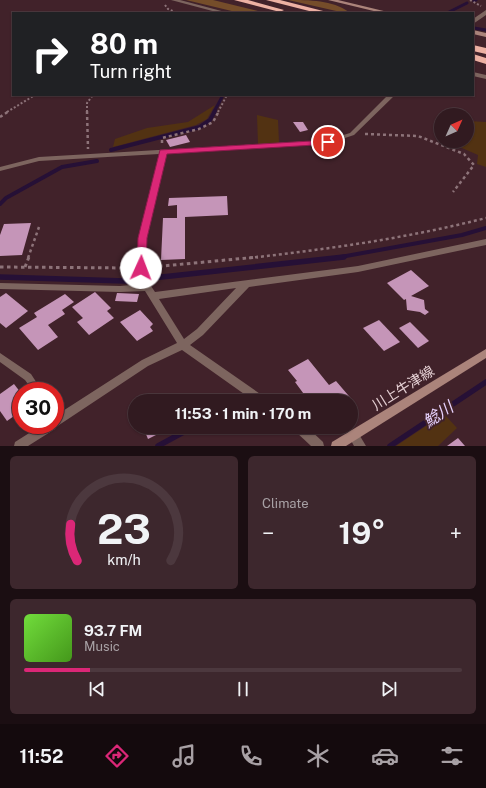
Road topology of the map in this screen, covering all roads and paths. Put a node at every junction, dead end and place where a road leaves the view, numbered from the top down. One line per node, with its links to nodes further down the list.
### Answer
1 (174, 0): 7 (street)
2 (238, 0): 8 (highway)
3 (270, 0): 9 (highway)
4 (331, 0): 10 (main road)
5 (470, 0): 6 (path)
6 (486, 7)
7 (222, 12)
8 (289, 12)
9 (323, 12)
10 (385, 12)
11 (486, 12): 12 (street)
12 (474, 21)
13 (474, 32): 14 (main road)
14 (486, 35)
15 (474, 48): 16 (highway)
16 (486, 51)
17 (474, 57): 18 (highway)
18 (486, 60)
19 (474, 74): 20 (street)
20 (486, 77)
21 (33, 96): 25 (path)
22 (92, 96): 28 (path)
23 (226, 96): 27 (path)
24 (391, 96): 26 (street)
25 (0, 117)
26 (352, 134): 27 (street); 30 (path)
27 (163, 152): 28 (street); 36 (street)
28 (88, 155): 29 (street)
29 (0, 169)
30 (453, 192)
31 (486, 218): 36 (path)
32 (39, 227): 35 (path)
33 (486, 242): 37 (street)
34 (0, 266): 35 (path)
35 (25, 267): 36 (path)
36 (141, 268): 39 (street)
37 (246, 284): 40 (street); 41 (street)
38 (0, 286): 39 (street)
39 (147, 287): 40 (street)
40 (153, 296): 41 (street)
41 (183, 345): 45 (street); 46 (street)
42 (486, 353): 49 (main road, 川上牛津線)
43 (0, 357): 44 (lane)
44 (31, 382)
45 (252, 394)
46 (64, 415)
47 (36, 434): 50 (street)
48 (306, 434): 51 (street)
49 (353, 435): 52 (main road, 川上牛津線); 53 (street)
50 (19, 446)
51 (319, 446)
52 (336, 446)
53 (361, 446)

